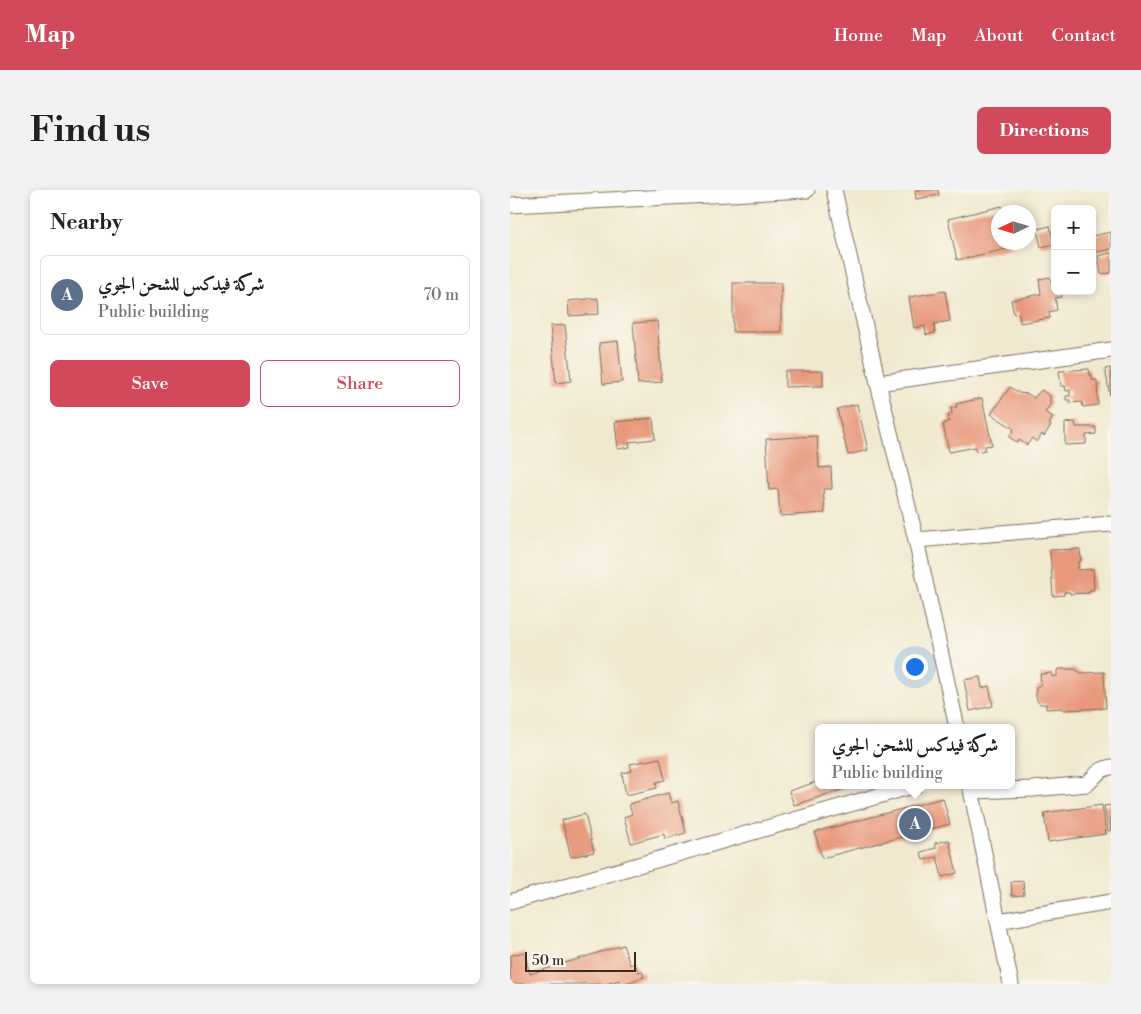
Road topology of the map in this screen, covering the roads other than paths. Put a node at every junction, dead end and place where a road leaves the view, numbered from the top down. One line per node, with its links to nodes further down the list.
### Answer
1 (807, 190): 3 (street)
2 (834, 190): 5 (street)
3 (510, 206)
4 (1111, 350): 5 (street)
5 (878, 383): 7 (street)
6 (1111, 524): 7 (street)
7 (916, 540): 8 (street)
8 (956, 724)
9 (1111, 767): 12 (street)
10 (902, 789): 13 (street)
11 (971, 789): 15 (street)
12 (1015, 789)
13 (510, 902)
14 (1111, 902): 15 (street)
15 (998, 921): 16 (street)
16 (1011, 984)

